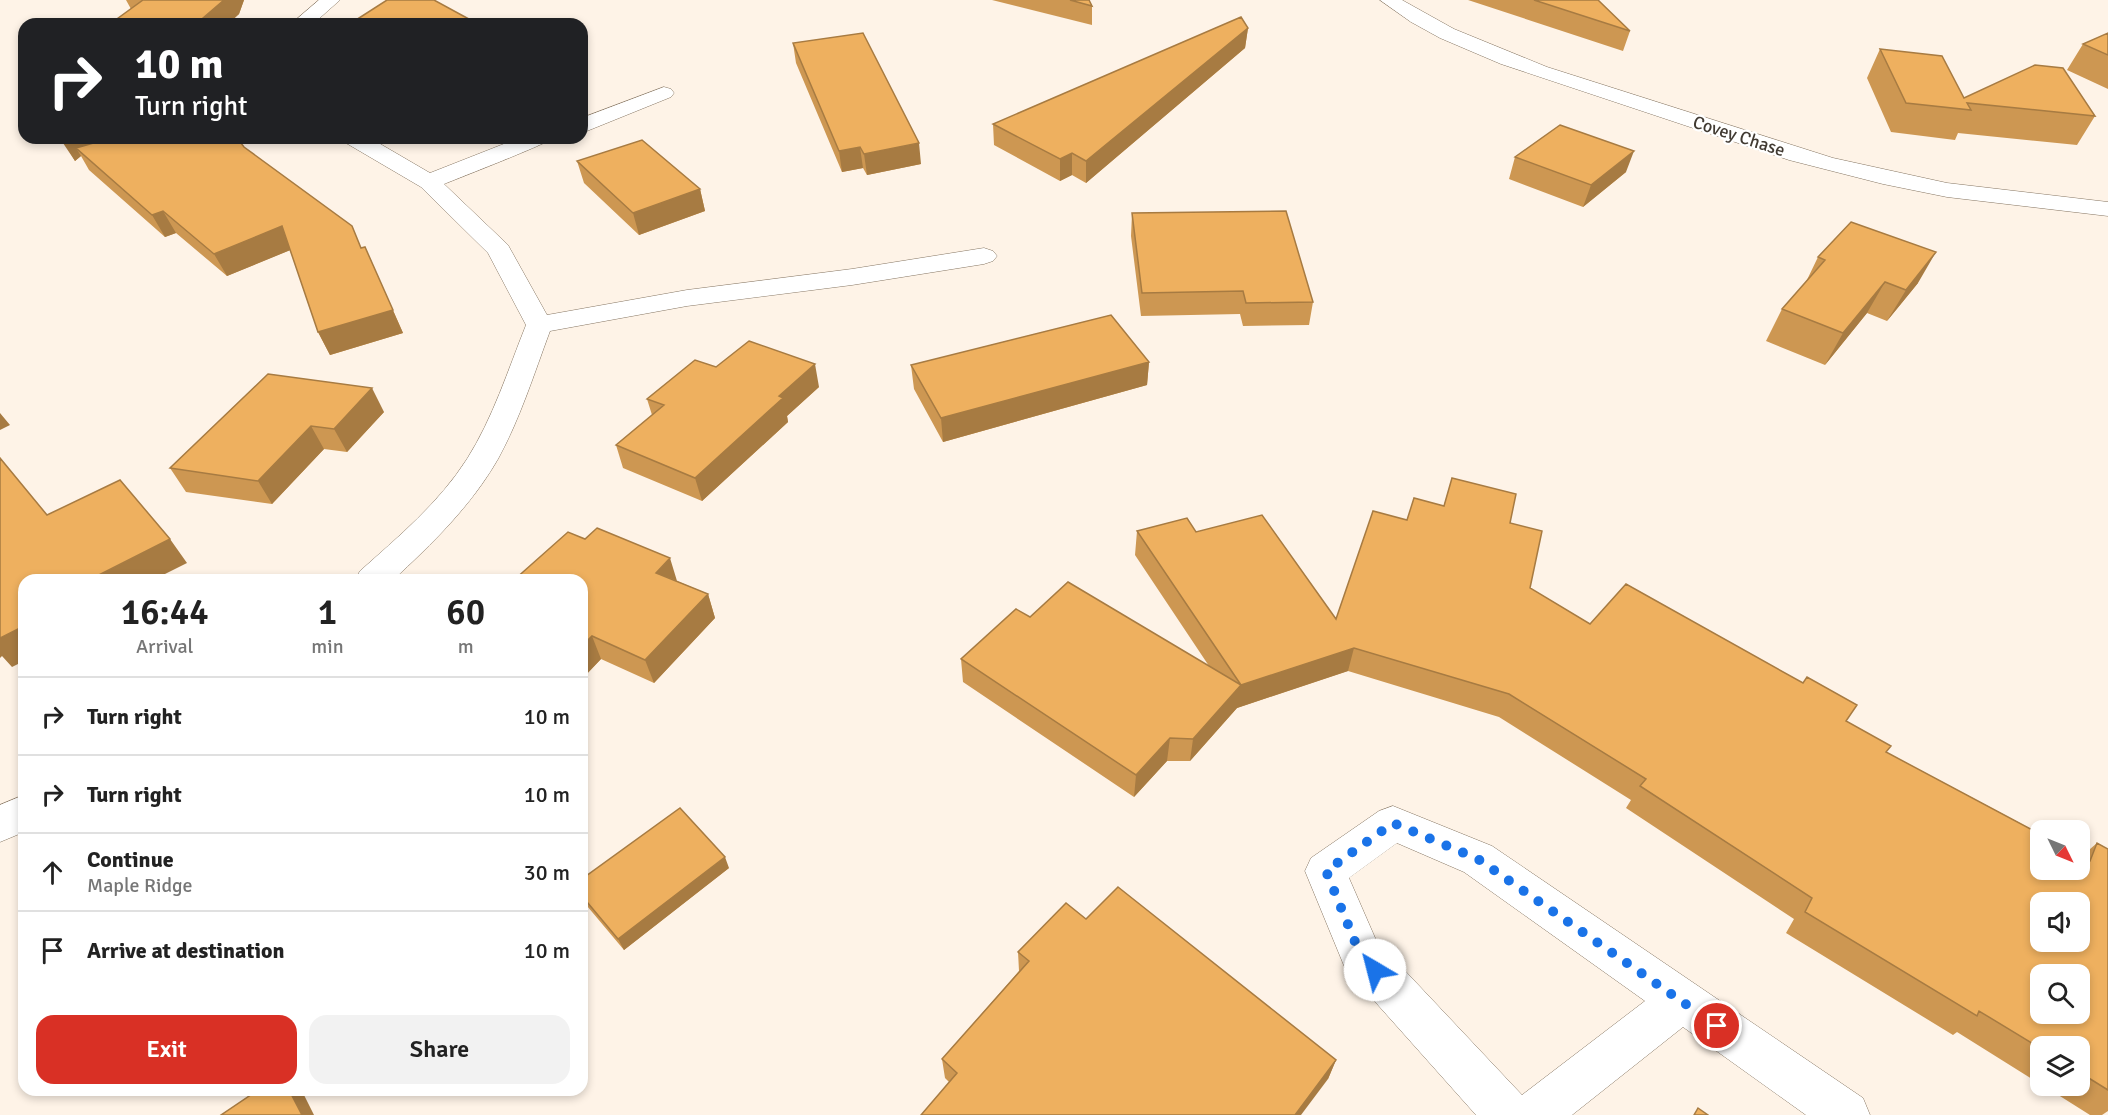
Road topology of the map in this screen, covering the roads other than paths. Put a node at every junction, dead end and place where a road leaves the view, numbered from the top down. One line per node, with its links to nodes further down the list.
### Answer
1 (331, 0): 3 (street)
2 (1389, 0): 9 (street, Covey Chase)
3 (308, 18)
4 (664, 93): 5 (street)
5 (588, 124)
6 (364, 144): 8 (street)
7 (523, 144): 8 (street)
8 (429, 182): 11 (street)
9 (2108, 209)
10 (984, 256): 11 (street)
11 (539, 325): 12 (street)
12 (378, 574)
13 (18, 815): 14 (street)
14 (0, 825)
15 (1681, 1001): 16 (street); 17 (street); 18 (street)
16 (1508, 1115)
17 (1534, 1115)
18 (1846, 1115)

